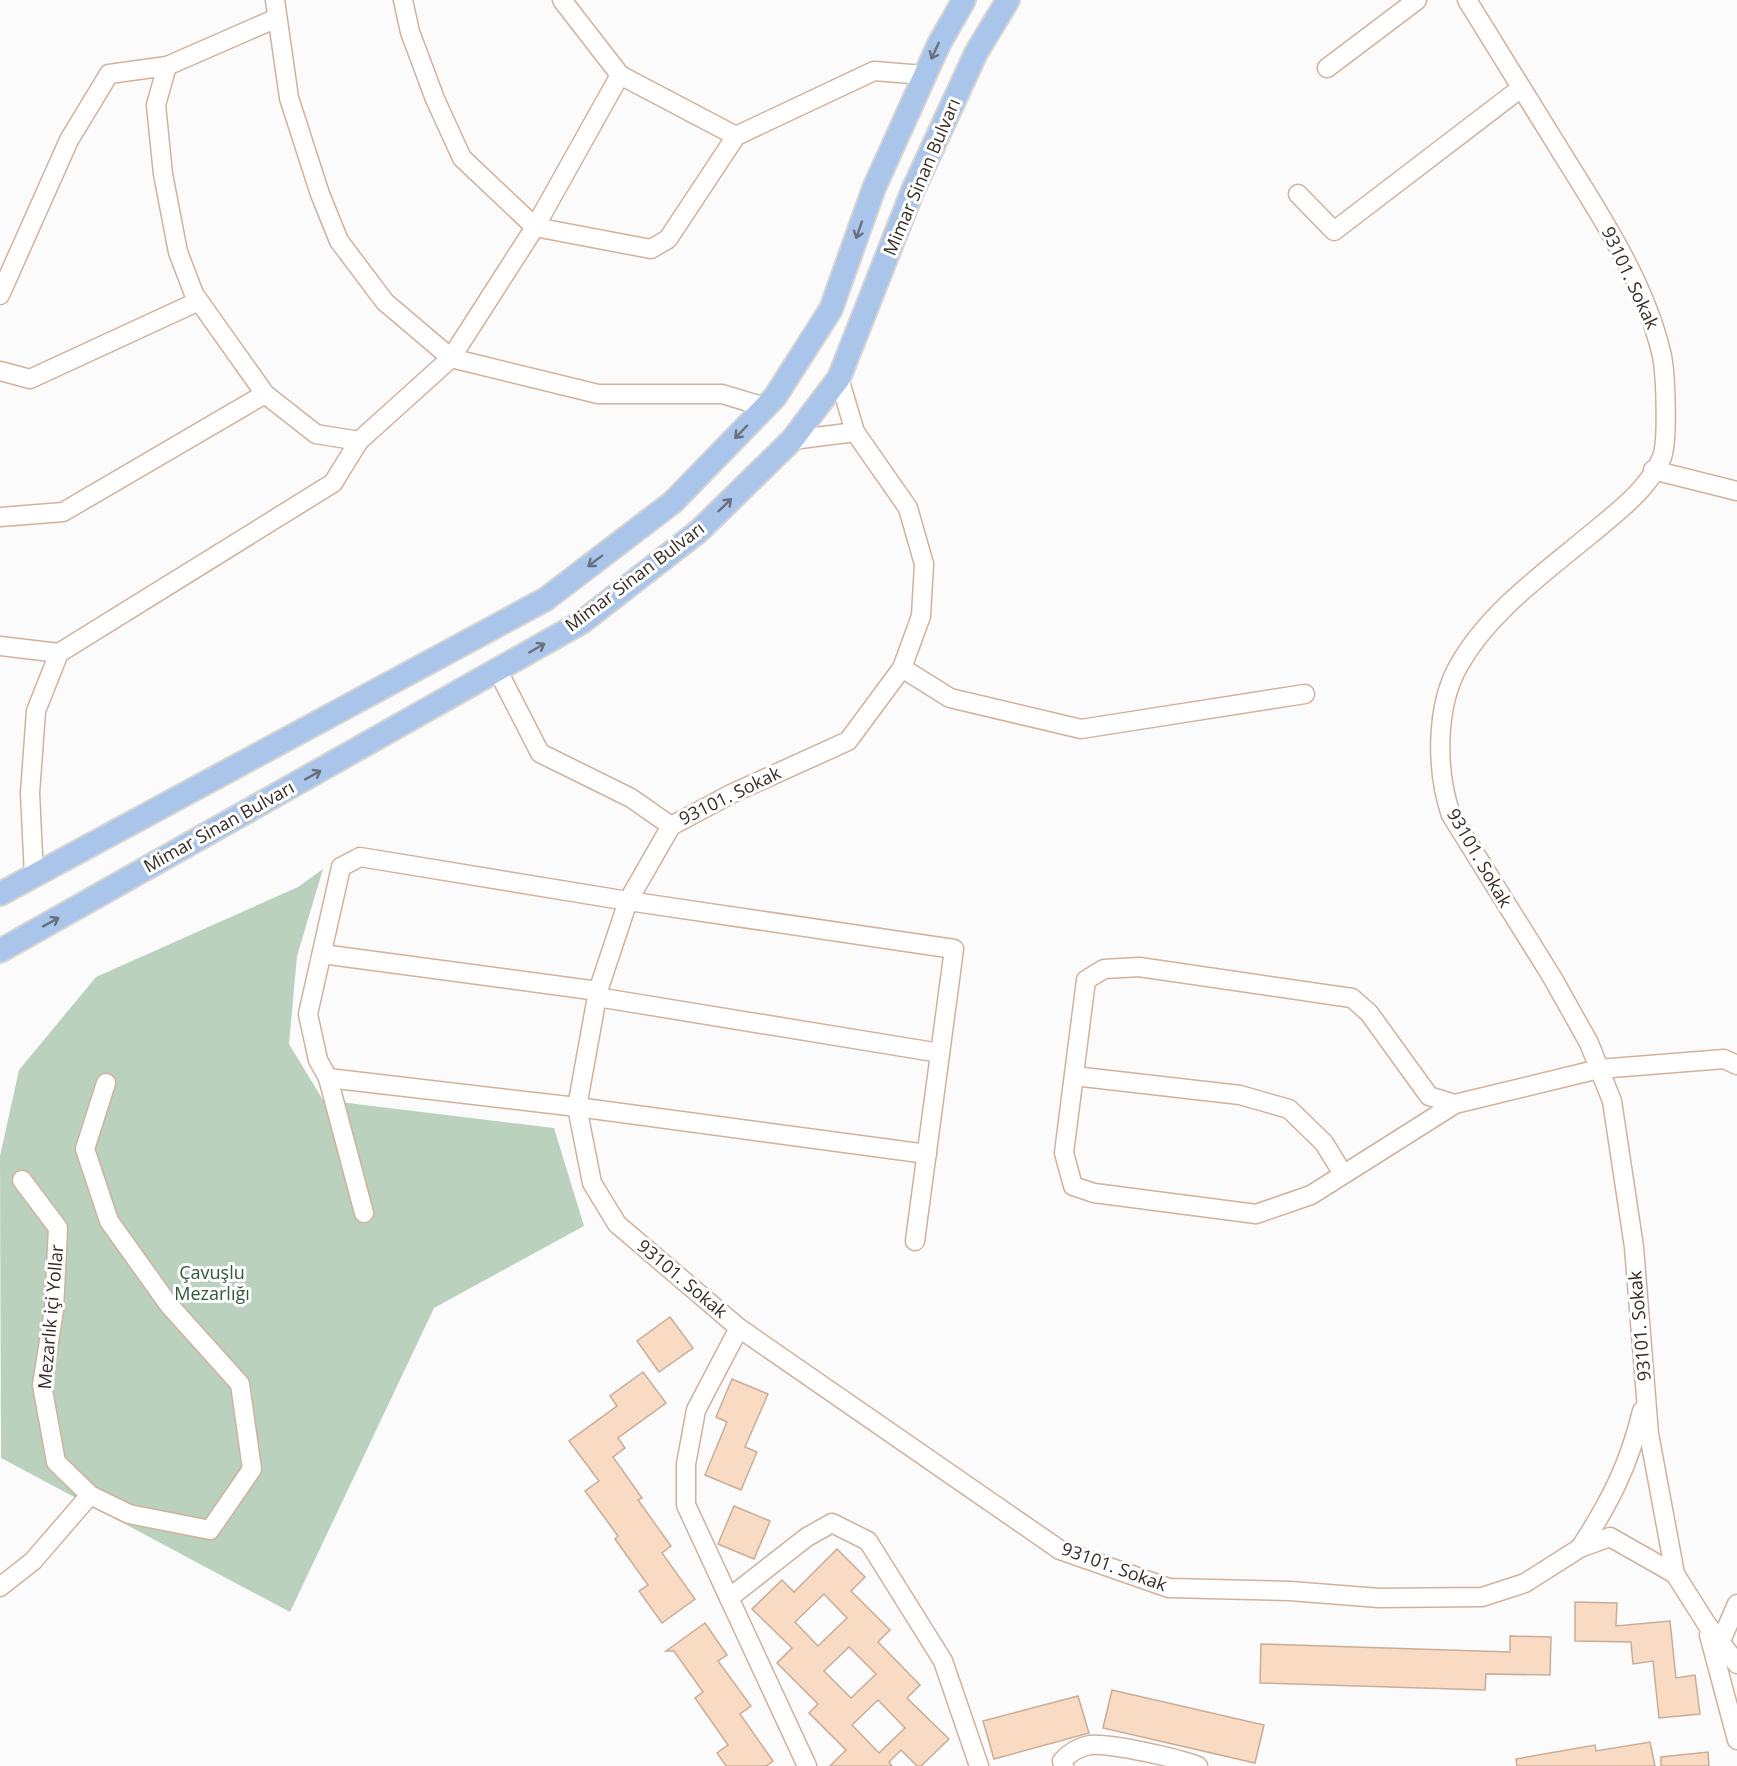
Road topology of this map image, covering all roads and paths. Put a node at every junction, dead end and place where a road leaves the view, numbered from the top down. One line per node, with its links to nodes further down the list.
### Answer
1 (403, 0): 15 (street)
2 (562, 0): 10 (street)
3 (964, 0): 11 (main road, Mimar Sinan Bulvarı, one-way to 11)
4 (1008, 0): 20 (main road, Mimar Sinan Bulvarı)
5 (1417, 0): 9 (street)
6 (1467, 0): 12 (street, 93101. Sokak)
7 (276, 9): 8 (street); 18 (street)
8 (167, 66): 16 (street); 17 (street)
9 (1327, 68)
10 (620, 75): 13 (street); 15 (street)
11 (924, 75): 13 (street); 22 (main road, Mimar Sinan Bulvarı, one-way to 22)
12 (1521, 88): 14 (street); 26 (street, 93101. Sokak)
13 (736, 136): 15 (street)
14 (1298, 194)
15 (535, 227): 18 (street)
16 (0, 295)
17 (199, 301): 19 (street); 21 (street)
18 (451, 358): 22 (street); 25 (street)
19 (0, 371)
20 (839, 378): 23 (street, 93101. Sokak); 24 (main road, Mimar Sinan Bulvarı)
21 (265, 394): 25 (street); 28 (street)
22 (765, 407): 35 (main road, Mimar Sinan Bulvarı, one-way to 35)
23 (855, 432): 24 (street); 31 (street, 93101. Sokak)
24 (792, 440): 32 (main road, Mimar Sinan Bulvarı, one-way to 24)
25 (359, 441): 30 (street)
26 (1653, 470): 27 (street); 43 (street, 93101. Sokak)
27 (1737, 491)
28 (0, 517)
29 (0, 646): 30 (street)
30 (59, 653): 35 (street)
31 (902, 668): 33 (street); 34 (street, 93101. Sokak)
32 (498, 671): 34 (street); 38 (main road, Mimar Sinan Bulvarı, one-way to 32)
33 (1305, 694)
34 (670, 826): 37 (street, 93101. Sokak)
35 (34, 876): 36 (main road, Mimar Sinan Bulvarı)
36 (0, 894)
37 (628, 901): 39 (street); 40 (street, 93101. Sokak); 41 (street)
38 (0, 951)
39 (322, 954): 40 (street); 45 (street)
40 (598, 994): 41 (street); 48 (street, 93101. Sokak)
41 (940, 1053): 49 (street)
42 (1737, 1065): 43 (street)
43 (1599, 1069): 47 (street); 55 (street, 93101. Sokak)
44 (1074, 1076): 47 (street); 50 (street); 50 (street)
45 (328, 1078): 48 (street); 52 (street)
46 (106, 1083): 56 (street, Mezarlık içi Yollar)
47 (1455, 1104): 50 (street)
48 (577, 1107): 49 (street); 54 (street, 93101. Sokak)
49 (927, 1154): 53 (street)
50 (1343, 1174)
51 (22, 1180): 56 (street, Mezarlık içi Yollar)
52 (364, 1213)
53 (915, 1241)
54 (740, 1328): 57 (street, 93101. Sokak); 60 (street)
55 (1645, 1395): 57 (street); 58 (street, 93101. Sokak)
56 (90, 1495): 59 (street)
57 (1580, 1548): 58 (street, 93101. Sokak)
58 (1675, 1574): 62 (street, 93101. Sokak)
59 (0, 1587)
60 (729, 1598): 66 (street); 67 (street)
61 (1737, 1606): 63 (street)
62 (1706, 1623): 63 (street, 93101. Sokak); 65 (street)
63 (1720, 1643): 64 (street, 93101. Sokak)
64 (1737, 1664)
65 (1737, 1740)
66 (807, 1766)
67 (977, 1766)
68 (1064, 1766): 69 (street)
69 (1198, 1766)

